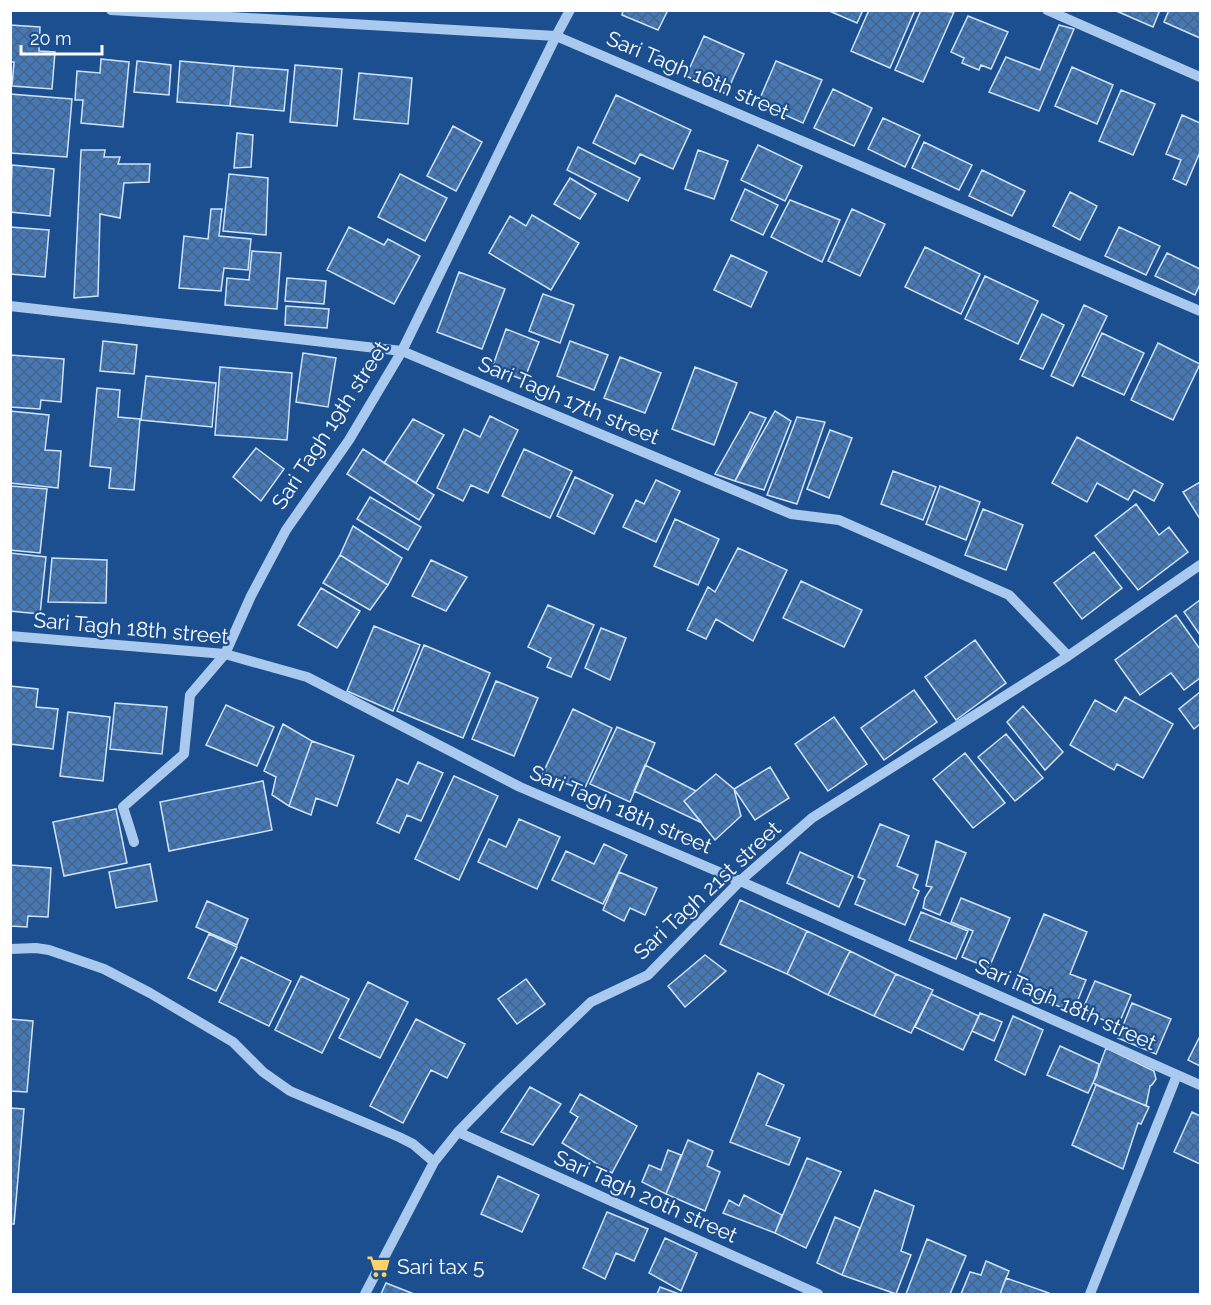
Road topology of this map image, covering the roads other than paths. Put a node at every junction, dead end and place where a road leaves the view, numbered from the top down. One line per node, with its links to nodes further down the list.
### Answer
1 (111, 10): 4 (street, Sari Tagh 16th street)
2 (570, 10): 4 (street, Sari Tagh 19th street)
3 (1047, 10): 5 (street)
4 (556, 36): 7 (street, Sari Tagh 16th street); 8 (street, Sari Tagh 19th street)
5 (1200, 77)
6 (10, 306): 8 (street, Sari Tagh 17th street)
7 (1200, 311)
8 (402, 351): 11 (street, Sari Tagh 19th street); 12 (street, Sari Tagh 17th street)
9 (1200, 566): 12 (street, Sari Tagh 21st street)
10 (10, 636): 11 (street, Sari Tagh 18th street)
11 (225, 654): 13 (street, Sari Tagh 19th street); 14 (street, Sari Tagh 18th street)
12 (1068, 656): 14 (street, Sari Tagh 21st street)
13 (134, 842)
14 (740, 881): 16 (street, Sari Tagh 18th street); 18 (street, Sari Tagh 21st street)
15 (10, 949): 19 (street)
16 (1177, 1075): 17 (street, Sari Tagh 18th street); 22 (street)
17 (1200, 1085)
18 (458, 1132): 19 (street, Sari Tagh 21st street); 21 (street, Sari Tagh 20th street)
19 (434, 1162): 20 (street, Sari Tagh 21st street)
20 (365, 1294)
21 (818, 1294)
22 (1090, 1294)

